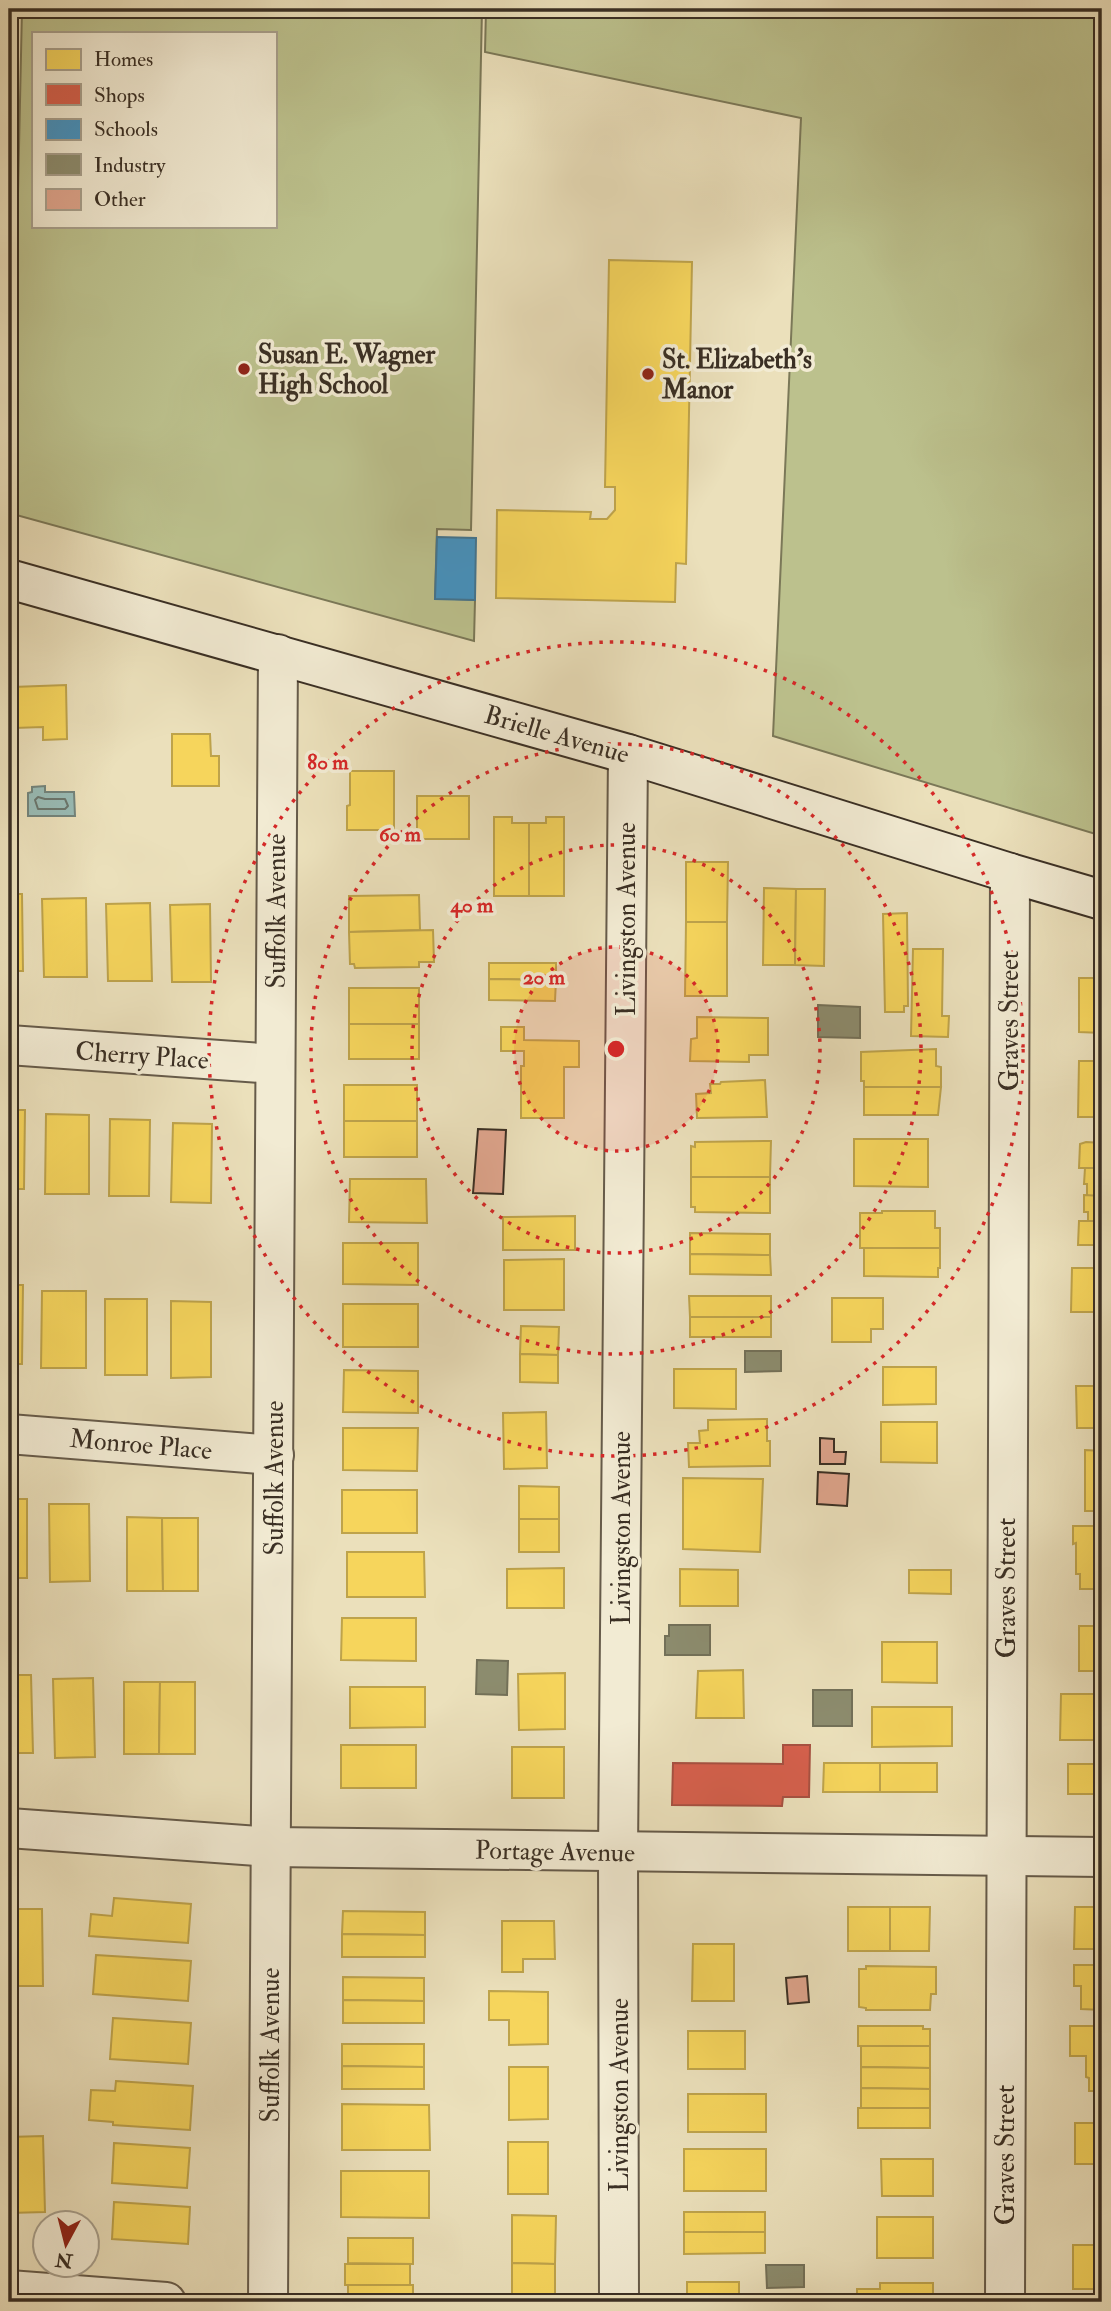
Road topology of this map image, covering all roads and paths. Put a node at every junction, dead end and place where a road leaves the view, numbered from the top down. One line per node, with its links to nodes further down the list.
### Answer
1 (9, 579): 2 (street, Brielle Avenue)
2 (278, 654): 3 (street, Brielle Avenue); 7 (street, Suffolk Avenue)
3 (628, 754): 4 (street, Brielle Avenue); 12 (street, Livingston Avenue)
4 (1010, 873): 5 (street, Brielle Avenue); 13 (street, Graves Street)
5 (1102, 900)
6 (9, 1045): 7 (street, Cherry Place)
7 (275, 1065): 9 (street, Suffolk Avenue)
8 (9, 1434): 9 (street, Monroe Place)
9 (274, 1455): 11 (street, Suffolk Avenue)
10 (9, 1828): 11 (street, Portage Avenue)
11 (271, 1847): 12 (street, Portage Avenue); 17 (street, Suffolk Avenue)
12 (618, 1852): 13 (street, Portage Avenue); 18 (street, Livingston Avenue)
13 (1005, 1857): 14 (street, Portage Avenue); 19 (street, Graves Street)
14 (1102, 1857)
15 (9, 2290): 16 (street)
16 (166, 2302)
17 (268, 2302)
18 (619, 2302)
19 (1005, 2302)

